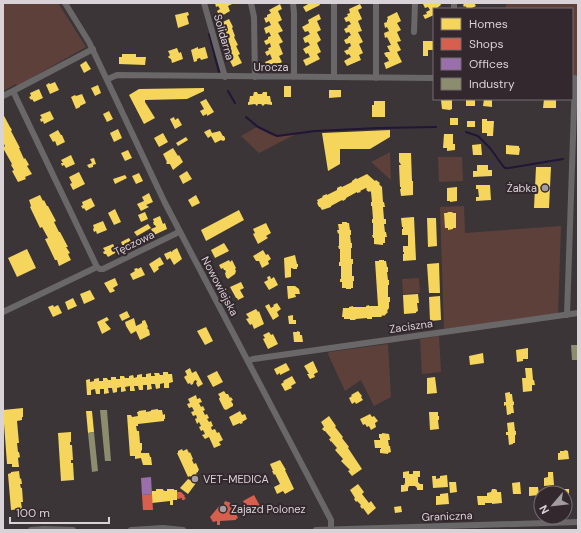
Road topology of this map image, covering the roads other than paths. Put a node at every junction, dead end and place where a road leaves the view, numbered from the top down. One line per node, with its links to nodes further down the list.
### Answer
1 (65, 3): 9 (street, Nowowiejska)
2 (204, 3): 10 (street, Solidarna)
3 (251, 3): 11 (street)
4 (293, 3): 12 (street)
5 (334, 3): 13 (street)
6 (376, 3): 14 (street)
7 (415, 3): 8 (street)
8 (414, 32)
9 (93, 49): 17 (street, Nowowiejska); 18 (street)
10 (225, 76): 11 (street, Urocza); 17 (street, Urocza)
11 (255, 77): 12 (street, Urocza)
12 (294, 77): 13 (street, Urocza)
13 (334, 78): 14 (street, Urocza)
14 (376, 78): 15 (street, Urocza)
15 (433, 78)
16 (575, 78): 24 (street)
17 (108, 79): 20 (street, Nowowiejska)
18 (13, 91): 19 (street); 21 (street)
19 (3, 96)
20 (180, 230): 21 (street, Tęczowa); 25 (street, Nowowiejska)
21 (97, 267): 22 (street)
22 (3, 312)
23 (578, 313): 24 (street, Zaciszna)
24 (567, 315): 25 (street, Zaciszna)
25 (248, 361): 33 (street, Nowowiejska)
26 (578, 522): 27 (street, Graniczna)
27 (522, 527): 33 (street, Graniczna)
28 (31, 530): 29 (street)
29 (73, 530)
30 (132, 530): 31 (street)
31 (183, 530)
32 (316, 530): 33 (street, Graniczna)
33 (331, 530)

